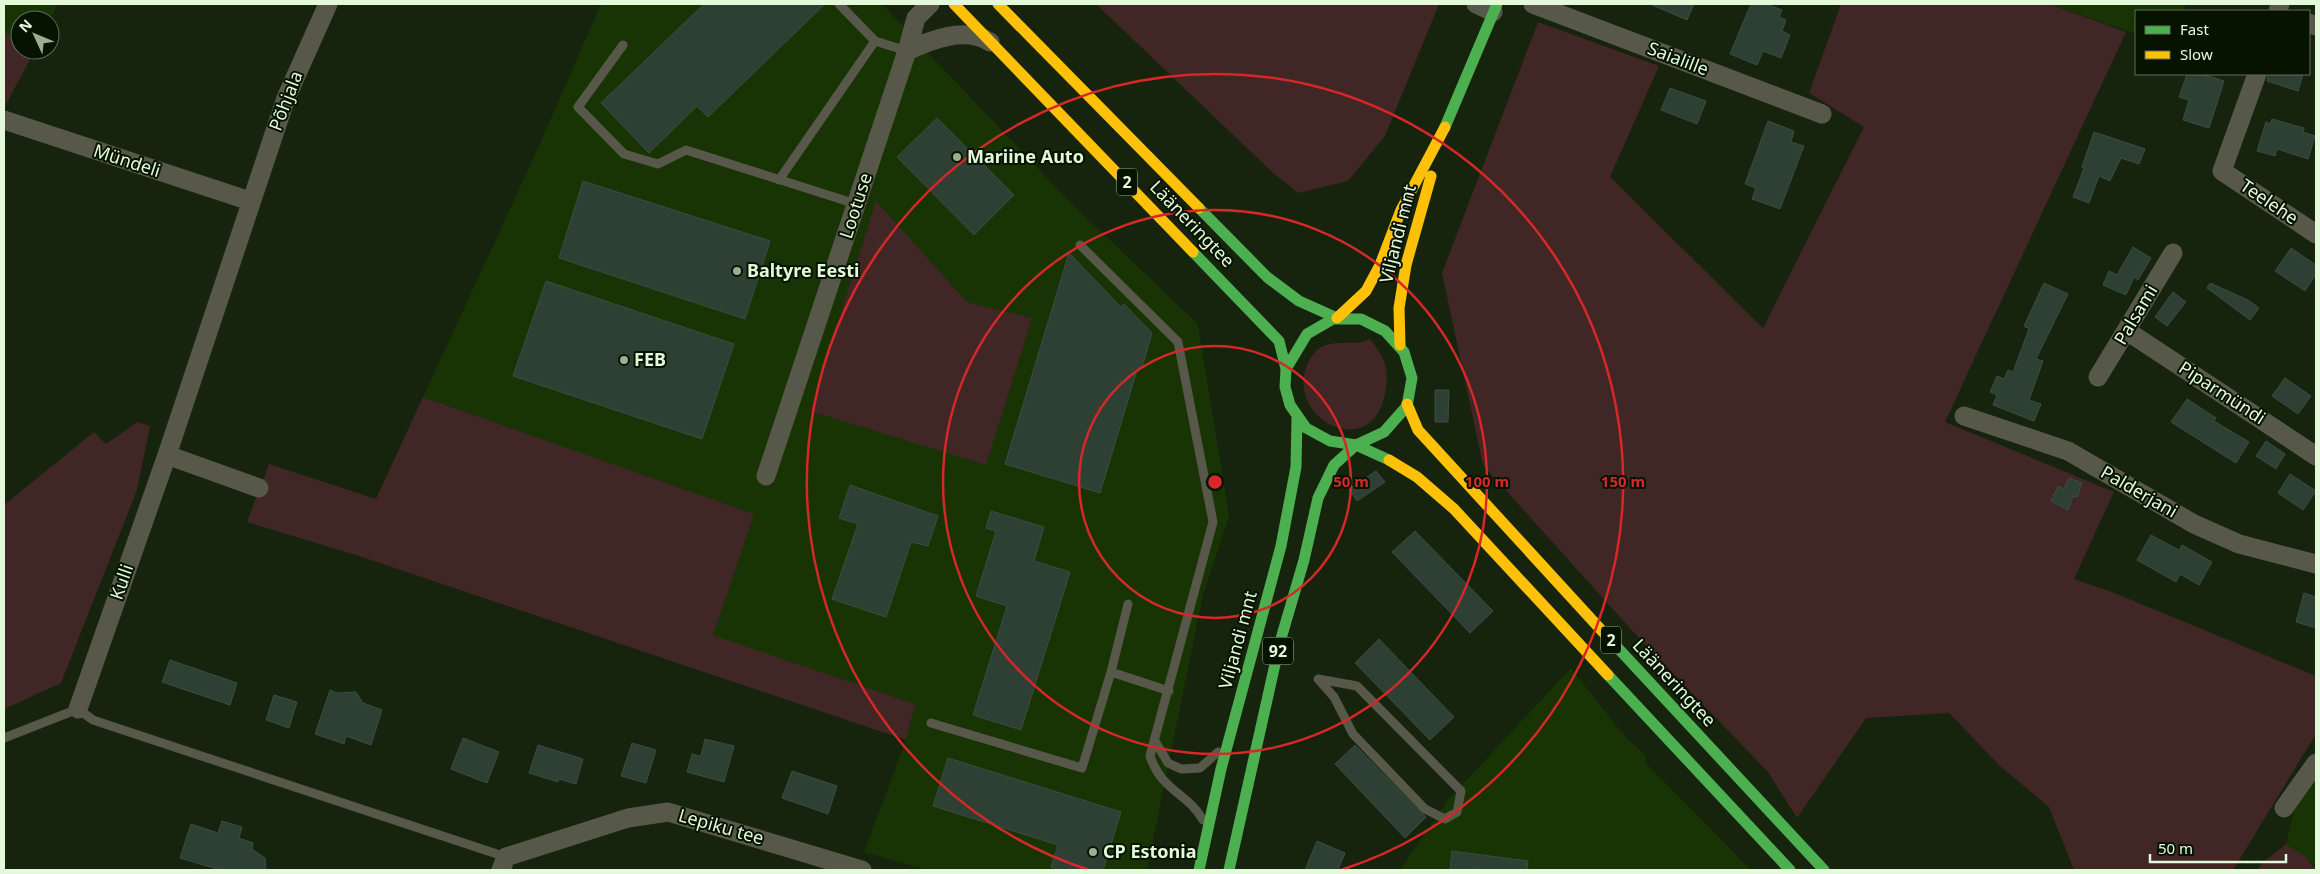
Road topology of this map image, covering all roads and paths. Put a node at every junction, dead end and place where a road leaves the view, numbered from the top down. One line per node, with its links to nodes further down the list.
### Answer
1 (328, 4): 19 (street, Põhjala)
2 (839, 4): 10 (lane)
3 (930, 4): 9 (street, Lootuse)
4 (954, 4): 12 (main road, Lääneringtee / 2)
5 (998, 4): 24 (main road, Lääneringtee / 2)
6 (1476, 4): 8 (street)
7 (1533, 4): 15 (street, Saialille)
8 (1495, 8): 17 (main road, Viljandi mnt)
9 (914, 11): 13 (street, Lootuse)
10 (875, 41): 13 (lane); 18 (lane)
11 (623, 45): 18 (lane)
12 (994, 45): 13 (street); 27 (main road, Lääneringtee / 2)
13 (907, 51): 20 (street, Lootuse)
14 (2257, 75): 21 (street, Teelehe)
15 (1822, 114)
16 (4, 120): 19 (street, Mündeli)
17 (1443, 132): 24 (main road, Viljandi mnt); 26 (main road, Viljandi mnt)
18 (779, 180): 20 (lane)
19 (250, 202): 33 (street, Kulli)
20 (856, 204): 35 (street, Lootuse)
21 (2316, 234)
22 (1080, 245): 41 (lane)
23 (2173, 253): 25 (street, Palsami)
24 (1337, 318): 26 (main road, Lääneringtee / 2); 27 (main road, Lääneringtee / 2)
25 (2128, 331): 28 (street, Palsami); 34 (street, Piparmündi)
26 (1400, 345): 29 (main road, Lääneringtee / 2)
27 (1286, 369): 31 (main road, Lääneringtee / 2)
28 (2098, 377)
29 (1407, 404): 32 (main road, Lääneringtee / 2); 55 (main road, Lääneringtee / 2)
30 (1964, 416): 37 (street, Palderjani)
31 (1297, 418): 32 (main road, Lääneringtee / 2); 46 (main road, Viljandi mnt / 92)
32 (1356, 446): 53 (main road, 92); 54 (main road, Lääneringtee / 2)
33 (167, 455): 36 (street); 42 (street, Kulli)
34 (2316, 456)
35 (766, 476)
36 (259, 488)
37 (2316, 564)
38 (1128, 604): 39 (lane)
39 (1111, 672): 41 (lane); 43 (lane)
40 (1318, 679): 40 (lane)
41 (1169, 691): 45 (lane)
42 (78, 709): 44 (lane); 50 (lane)
43 (931, 723)
44 (4, 738)
45 (1155, 741): 46 (lane); 49 (lane)
46 (1228, 744): 49 (main road, Viljandi mnt / 92)
47 (2313, 774): 48 (street)
48 (2284, 808)
49 (1208, 829): 52 (main road, Viljandi mnt / 92)
50 (503, 864): 51 (street, Lepiku tee)
51 (862, 870)
52 (1199, 870)
53 (1229, 870)
54 (1790, 870)
55 (1824, 870)

